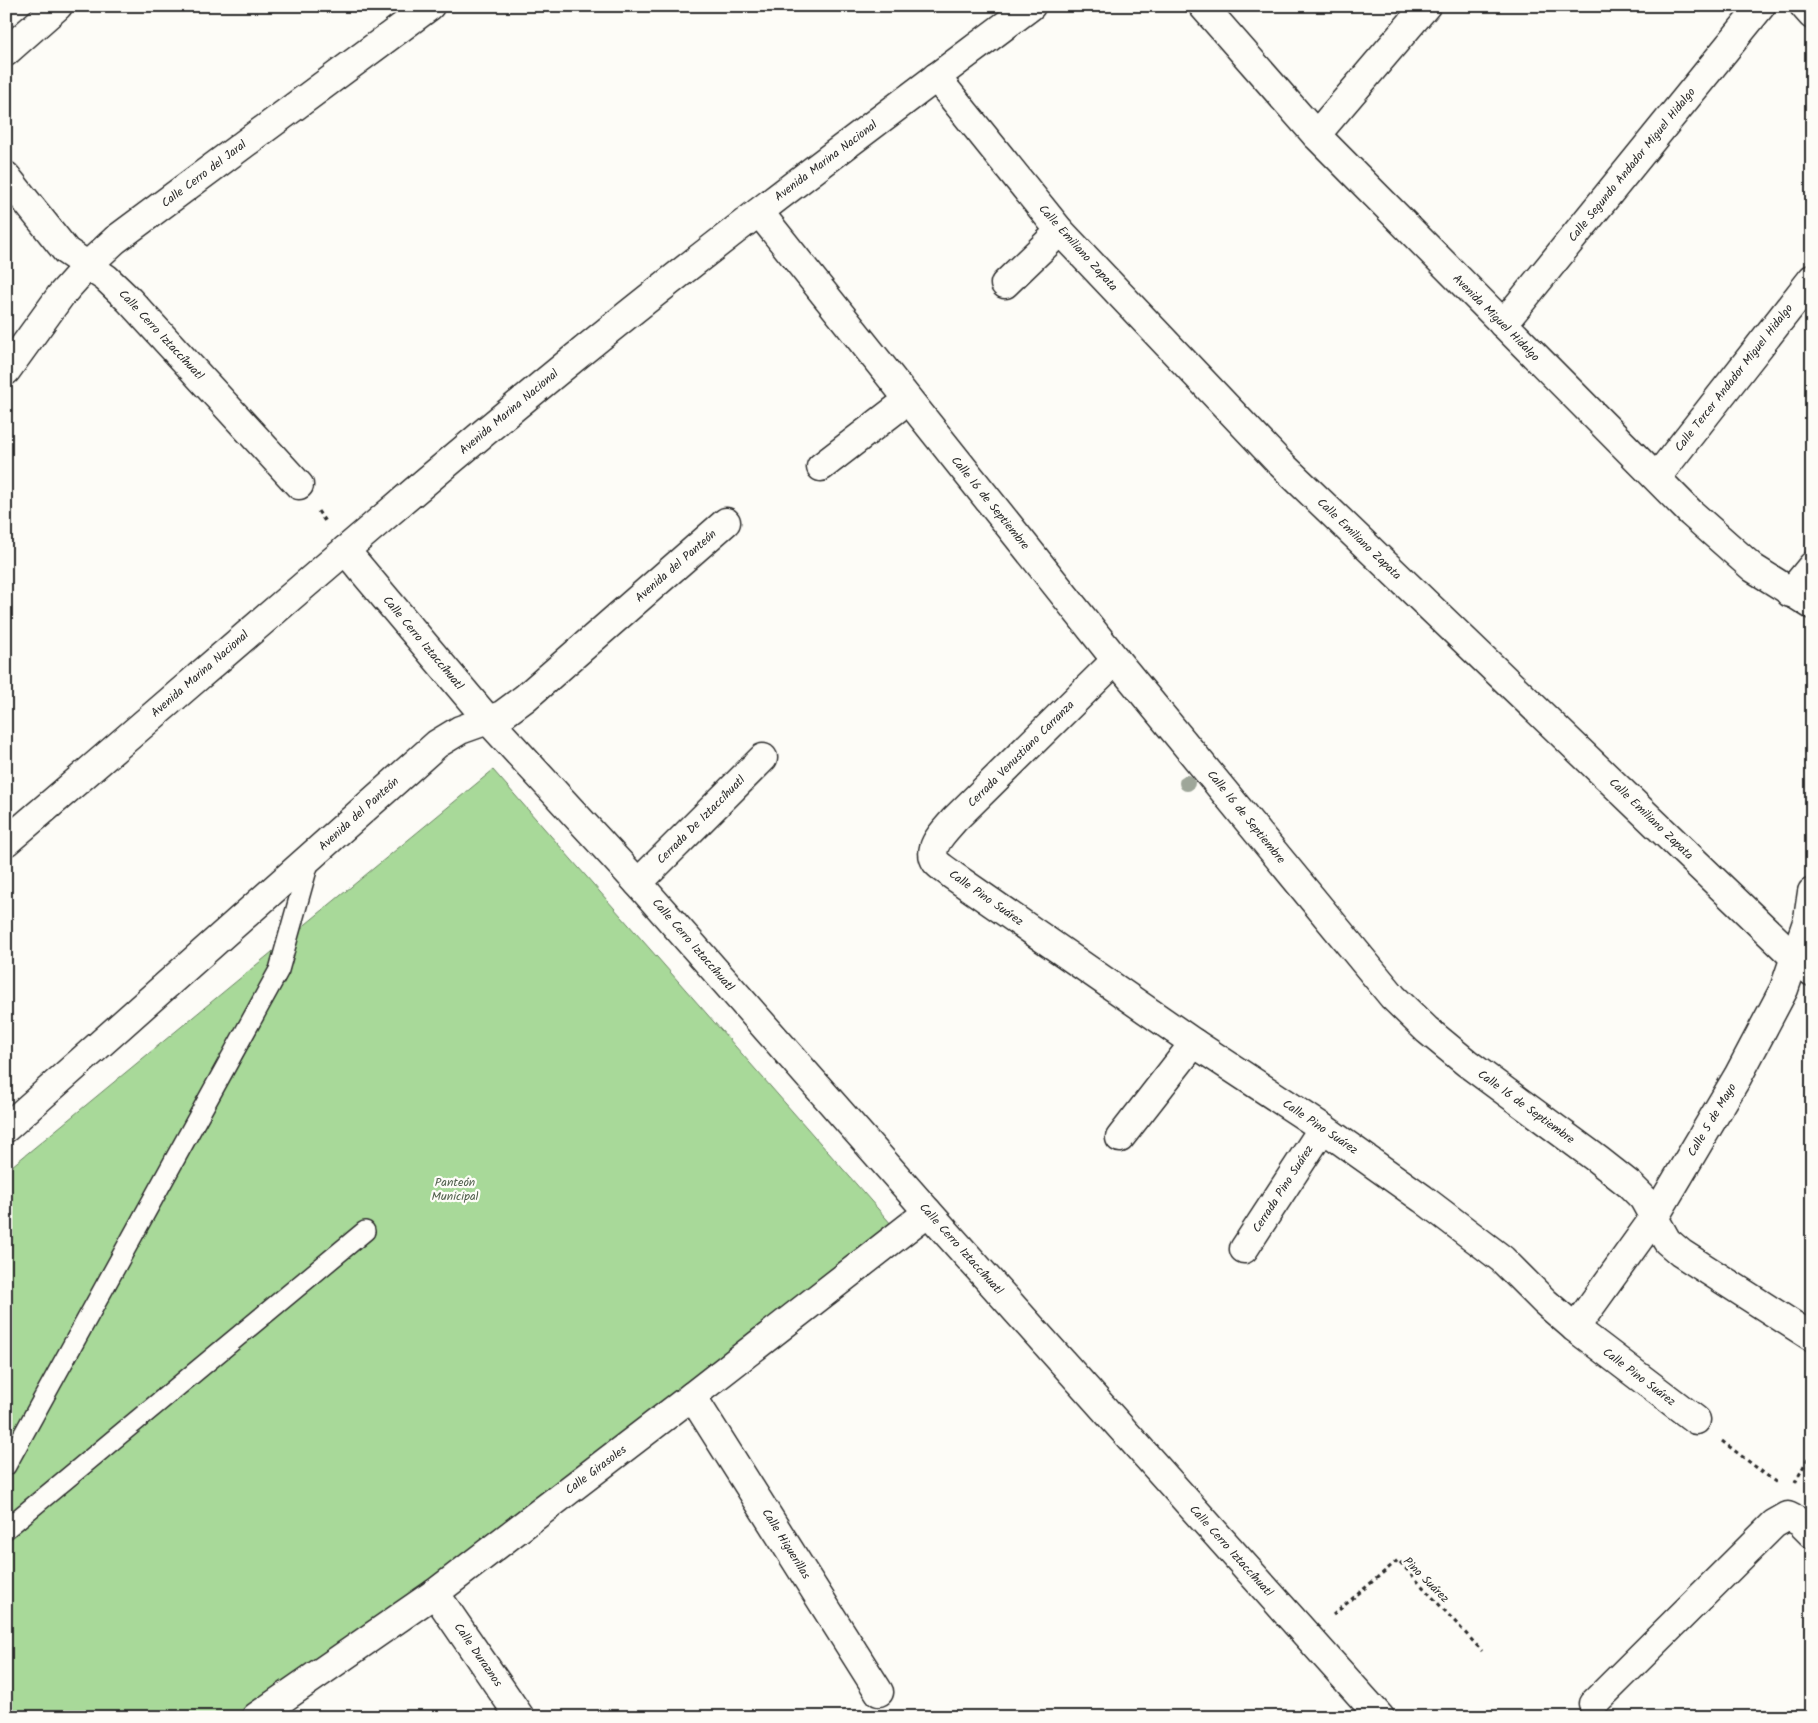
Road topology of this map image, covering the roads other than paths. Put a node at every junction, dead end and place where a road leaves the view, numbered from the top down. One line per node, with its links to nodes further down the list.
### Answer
1 (58, 6): 9 (street)
2 (430, 6): 15 (street, Calle Cerro del Jaral)
3 (1031, 6): 10 (street, Avenida Marina Nacional)
4 (1203, 6): 11 (street, Avenida Miguel Hidalgo)
5 (1426, 6): 11 (street)
6 (1761, 6): 18 (street, Calle Segundo Andador Miguel Hidalgo)
7 (1804, 6): 8 (street)
8 (1812, 15)
9 (6, 52)
10 (936, 77): 13 (street, Avenida Marina Nacional); 14 (street, Calle Emiliano Zapata)
11 (1316, 135): 18 (street, Avenida Miguel Hidalgo)
12 (6, 176): 15 (street, Calle Cerro Iztaccíhuatl)
13 (759, 212): 20 (street, Calle 16 de Septiembre); 25 (street, Avenida Marina Nacional)
14 (1060, 231): 17 (street); 36 (street, Calle Emiliano Zapata)
15 (87, 266): 19 (street, Calle Cerro del Jaral); 23 (street, Calle Cerro Iztaccíhuatl)
16 (1812, 279): 22 (street, Calle Tercer Andador Miguel Hidalgo)
17 (1005, 284)
18 (1503, 324): 22 (street, Avenida Miguel Hidalgo)
19 (6, 371)
20 (908, 400): 21 (street); 28 (street, Calle 16 de Septiembre)
21 (822, 467)
22 (1657, 478): 27 (street, Avenida Miguel Hidalgo)
23 (299, 485)
24 (726, 522): 29 (street, Avenida del Panteón)
25 (345, 550): 29 (street, Calle Cerro Iztaccíhuatl); 31 (street, Avenida Marina Nacional)
26 (1812, 566): 27 (street)
27 (1801, 599)
28 (1116, 660): 32 (street, Cerrada Venustiano Carranza); 42 (street, Calle 16 de Septiembre)
29 (488, 720): 33 (street, Avenida del Panteón); 34 (street, Calle Cerro Iztaccíhuatl)
30 (764, 758): 34 (street, Cerrada De Iztaccíhuatl)
31 (6, 842)
32 (934, 852): 37 (street, Calle Pino Suárez)
33 (310, 859): 38 (street, Avenida del Panteón); 49 (lane)
34 (638, 883): 41 (street, Calle Cerro Iztaccíhuatl)
35 (1812, 892): 36 (street, Calle 5 de Mayo)
36 (1804, 965): 42 (street, Calle 5 de Mayo)
37 (1194, 1043): 39 (street, Calle Pino Suárez); 40 (street)
38 (6, 1128)
39 (1323, 1128): 44 (street, Cerrada Pino Suárez); 45 (street, Calle Pino Suárez)
40 (1120, 1138)
41 (928, 1212): 47 (street, Calle Girasoles); 57 (street, Calle Cerro Iztaccíhuatl)
42 (1654, 1218): 45 (street, Calle 5 de Mayo); 46 (street, Calle 16 de Septiembre)
43 (365, 1231): 50 (lane)
44 (1244, 1249)
45 (1574, 1328): 48 (street, Calle Pino Suárez)
46 (1812, 1337)
47 (692, 1396): 52 (street, Calle Girasoles); 53 (street, Calle Higuerillas)
48 (1696, 1420)
49 (6, 1466)
50 (6, 1529)
51 (1812, 1534): 54 (street)
52 (435, 1592): 55 (street, Calle Girasoles); 56 (street, Calle Duraznos)
53 (879, 1692)
54 (1593, 1704)
55 (267, 1713)
56 (520, 1717)
57 (1380, 1717)

